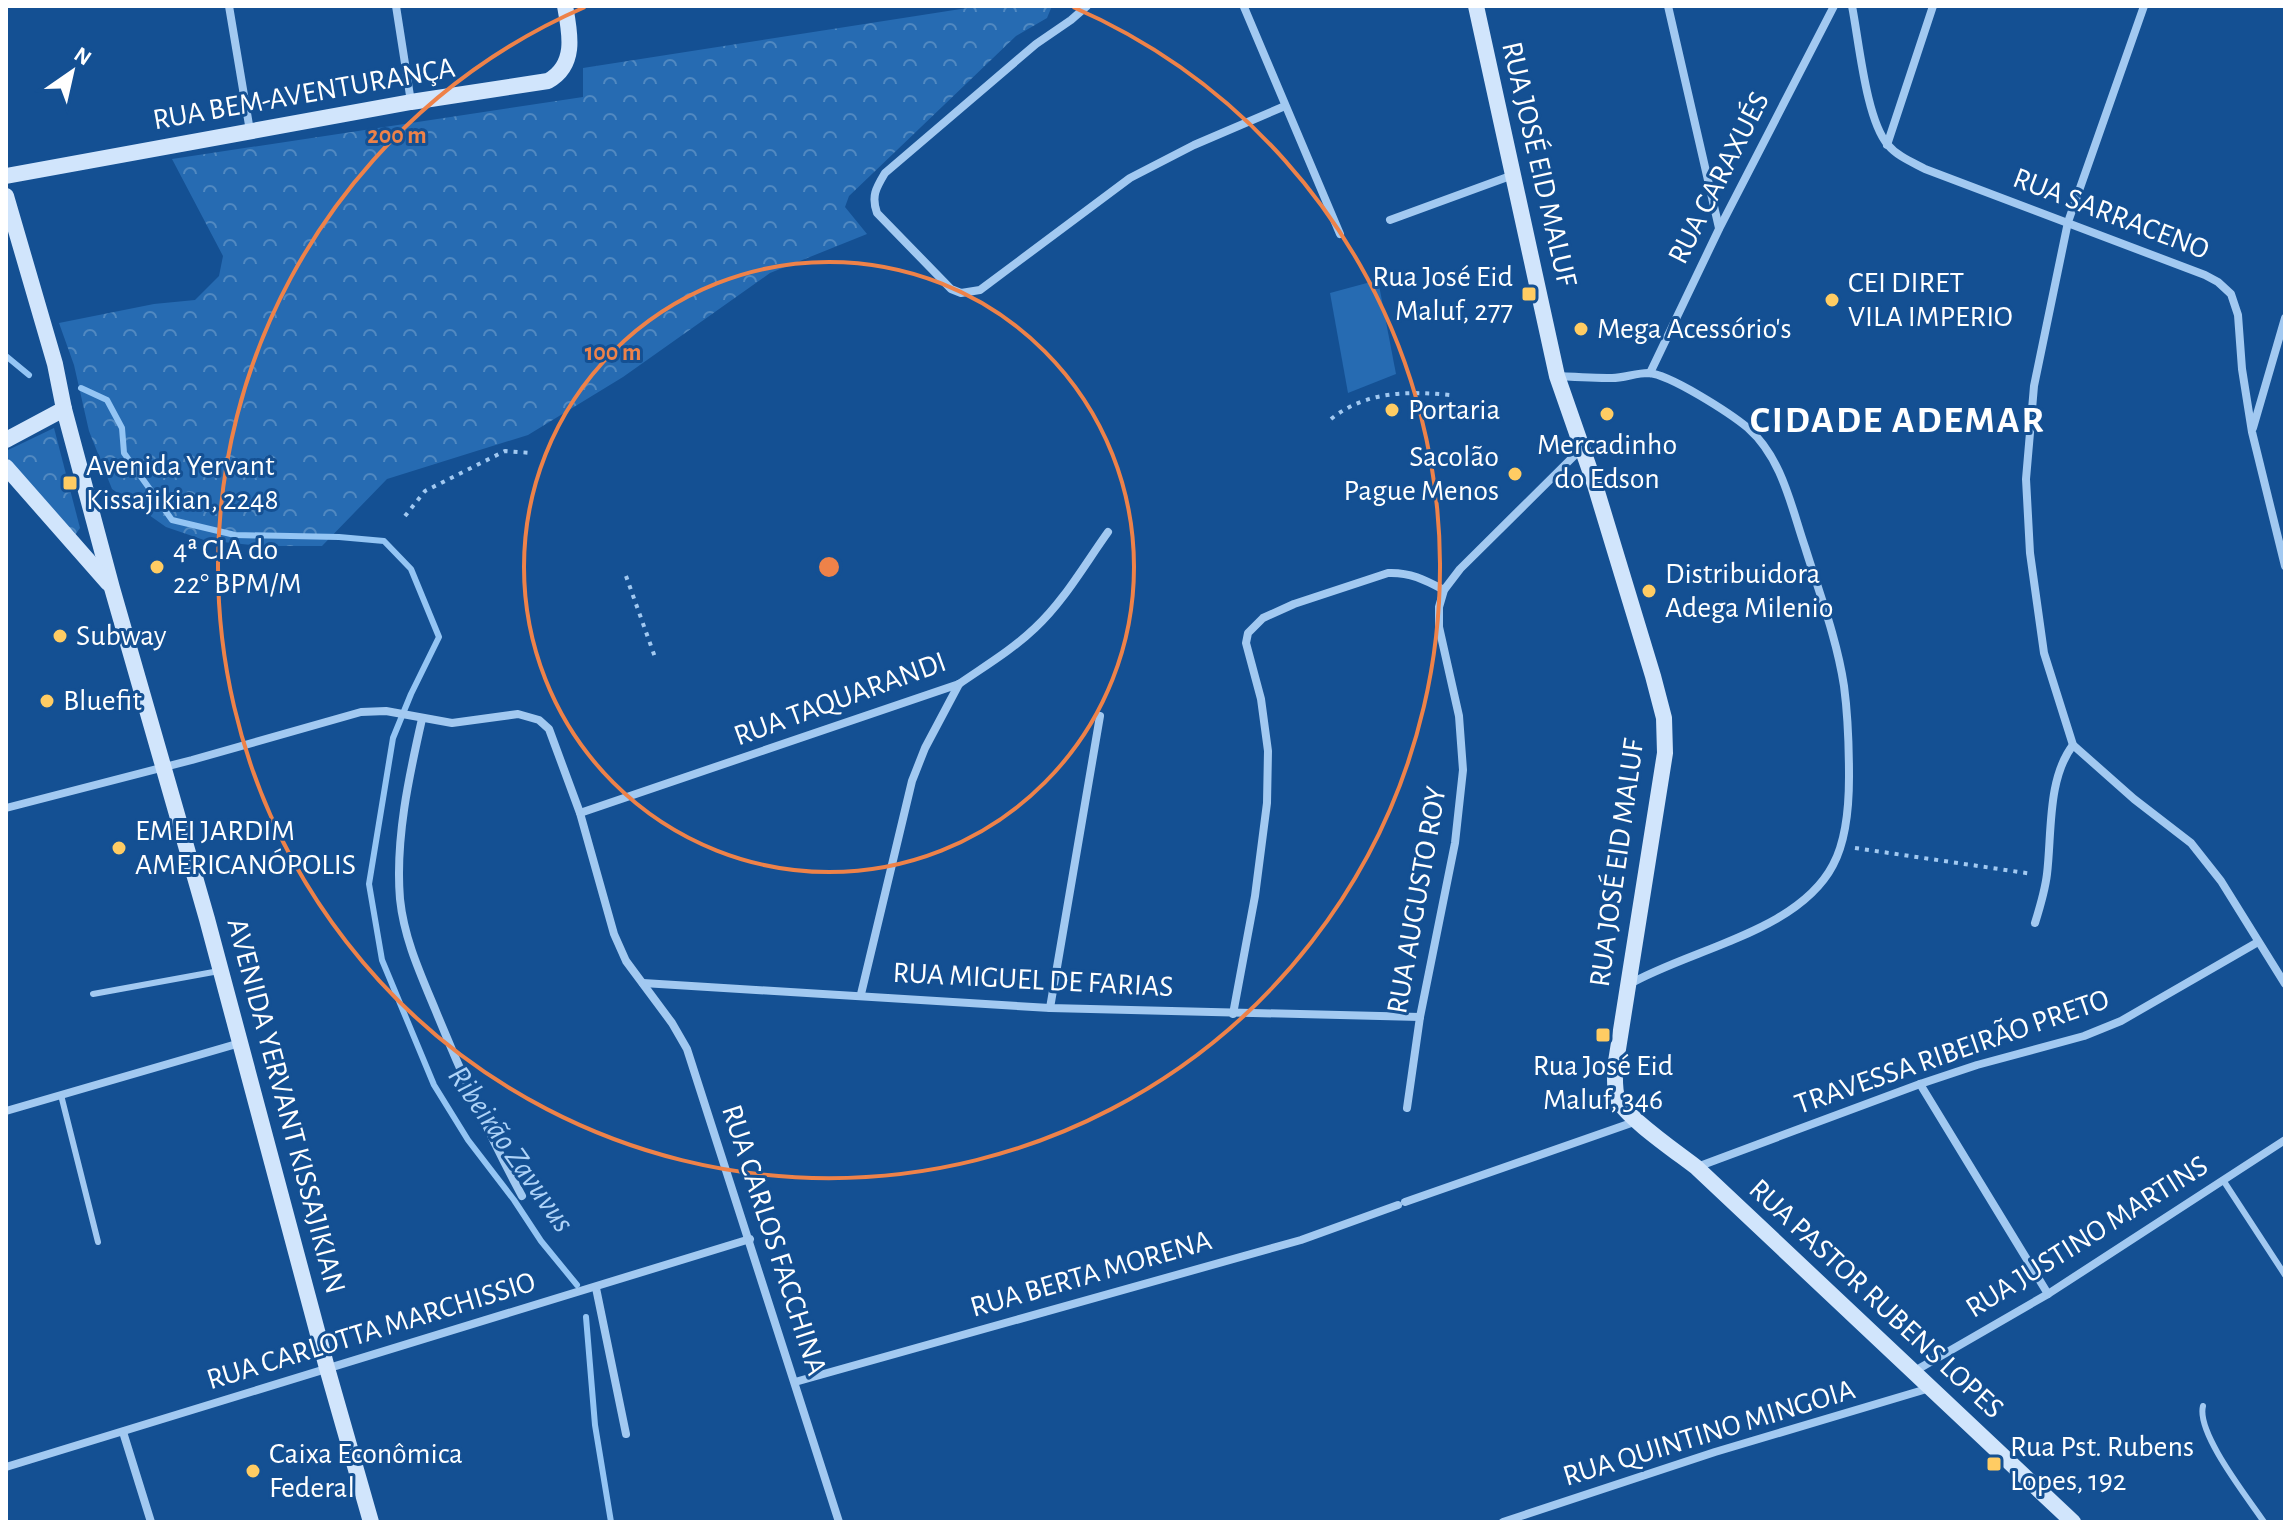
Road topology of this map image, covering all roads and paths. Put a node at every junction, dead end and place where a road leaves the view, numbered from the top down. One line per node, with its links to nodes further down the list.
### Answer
1 (229, 6): 14 (street)
2 (396, 6): 12 (street)
3 (565, 6): 12 (street, RUA BEM-AVENTURANÇA)
4 (1087, 6): 13 (street)
5 (1244, 6): 13 (street)
6 (1476, 6): 16 (street, RUA JOSÉ EID MALUF)
7 (1668, 6): 21 (street)
8 (1834, 6): 21 (street, RUA CARAXUÉS)
9 (1852, 6): 15 (street)
10 (1933, 6): 15 (street)
11 (2144, 6): 20 (street)
12 (411, 102): 14 (street, RUA BEM-AVENTURANÇA)
13 (1285, 106): 22 (street)
14 (251, 132): 17 (street, RUA BEM-AVENTURANÇA)
15 (1887, 145): 20 (street, RUA SARRACENO)
16 (1513, 175): 19 (street); 25 (street, RUA JOSÉ EID MALUF)
17 (6, 176)
18 (6, 196): 27 (street, AVENIDA YERVANT KISSAJIKIAN)
19 (1390, 220)
20 (2068, 222): 29 (street, RUA SARRACENO); 44 (street)
21 (1719, 229): 24 (street, RUA CARAXUÉS)
22 (1340, 234)
23 (2285, 318): 29 (street)
24 (1650, 373): 25 (street); 48 (street)
25 (1557, 376): 31 (street, RUA JOSÉ EID MALUF)
26 (1450, 395): 28 (path)
27 (64, 409): 30 (street); 38 (street, AVENIDA YERVANT KISSAJIKIAN)
28 (1331, 419)
29 (2252, 432): 36 (street, RUA SARRACENO)
30 (6, 440)
31 (1581, 448): 39 (street); 55 (street, RUA JOSÉ EID MALUF)
32 (532, 453): 34 (path)
33 (6, 467): 38 (street)
34 (405, 516)
35 (1108, 532): 41 (street, RUA TAQUARANDI)
36 (2285, 566)
37 (626, 576): 40 (path)
38 (112, 588): 45 (street, AVENIDA YERVANT KISSAJIKIAN)
39 (1444, 590): 59 (street); 60 (street, RUA AUGUSTO ROY)
40 (656, 660)
41 (959, 684): 47 (street, RUA TAQUARANDI); 57 (street)
42 (1100, 716): 58 (street)
43 (422, 719): 45 (street); 47 (street, RUA CARLOS FACCHINA); 70 (street)
44 (2073, 745): 49 (street); 51 (street)
45 (163, 768): 46 (street); 52 (street, AVENIDA YERVANT KISSAJIKIAN)
46 (6, 808)
47 (580, 813): 53 (street, RUA CARLOS FACCHINA)
48 (1840, 846): 49 (path); 55 (street)
49 (2047, 876): 50 (street)
50 (2035, 923)
51 (2258, 942): 54 (street); 62 (street, TRAVESSA RIBEIRÃO PRETO)
52 (222, 971): 56 (lane); 61 (street, AVENIDA YERVANT KISSAJIKIAN)
53 (643, 983): 57 (street, RUA MIGUEL DE FARIAS); 71 (street, RUA CARLOS FACCHINA)
54 (2285, 984)
55 (1628, 985): 66 (street, RUA JOSÉ EID MALUF)
56 (93, 994)
57 (861, 994): 58 (street, RUA MIGUEL DE FARIAS)
58 (1050, 1008): 59 (street, RUA MIGUEL DE FARIAS)
59 (1233, 1014): 60 (street, RUA MIGUEL DE FARIAS)
60 (1420, 1017): 64 (street, RUA AUGUSTO ROY)
61 (241, 1042): 63 (street); 76 (street, AVENIDA YERVANT KISSAJIKIAN)
62 (1920, 1084): 68 (street, TRAVESSA RIBEIRÃO PRETO); 75 (street)
63 (61, 1095): 65 (street); 72 (lane)
64 (1407, 1108)
65 (6, 1111)
66 (1637, 1121): 68 (street, RUA PASTOR RUBENS LOPES); 78 (street, RUA BERTA MORENA)
67 (2285, 1140): 69 (street, RUA JUSTINO MARTINS)
68 (1696, 1167): 77 (street, RUA PASTOR RUBENS LOPES)
69 (2223, 1180): 73 (lane); 75 (street, RUA JUSTINO MARTINS)
70 (522, 1196)
71 (750, 1239): 74 (street, RUA CARLOTTA MARCHISSIO); 78 (street, RUA CARLOS FACCHINA)
72 (98, 1242)
73 (2285, 1275)
74 (596, 1288): 76 (street, RUA CARLOTTA MARCHISSIO); 82 (street)
75 (2048, 1294): 77 (street, RUA JUSTINO MARTINS)
76 (327, 1368): 81 (street, RUA CARLOTTA MARCHISSIO); 85 (street, AVENIDA YERVANT KISSAJIKIAN)
77 (1912, 1372): 79 (street, RUA PASTOR RUBENS LOPES)
78 (795, 1382): 86 (street, RUA CARLOS FACCHINA)
79 (1930, 1388): 87 (street, RUA QUINTINO MINGOIA); 88 (street, RUA PASTOR RUBENS LOPES)
80 (2203, 1406): 89 (lane)
81 (123, 1432): 83 (street, RUA CARLOTTA MARCHISSIO); 84 (street)
82 (626, 1434)
83 (6, 1467)
84 (151, 1522)
85 (371, 1522)
86 (839, 1522)
87 (1503, 1522)
88 (2073, 1522)
89 (2264, 1522)

